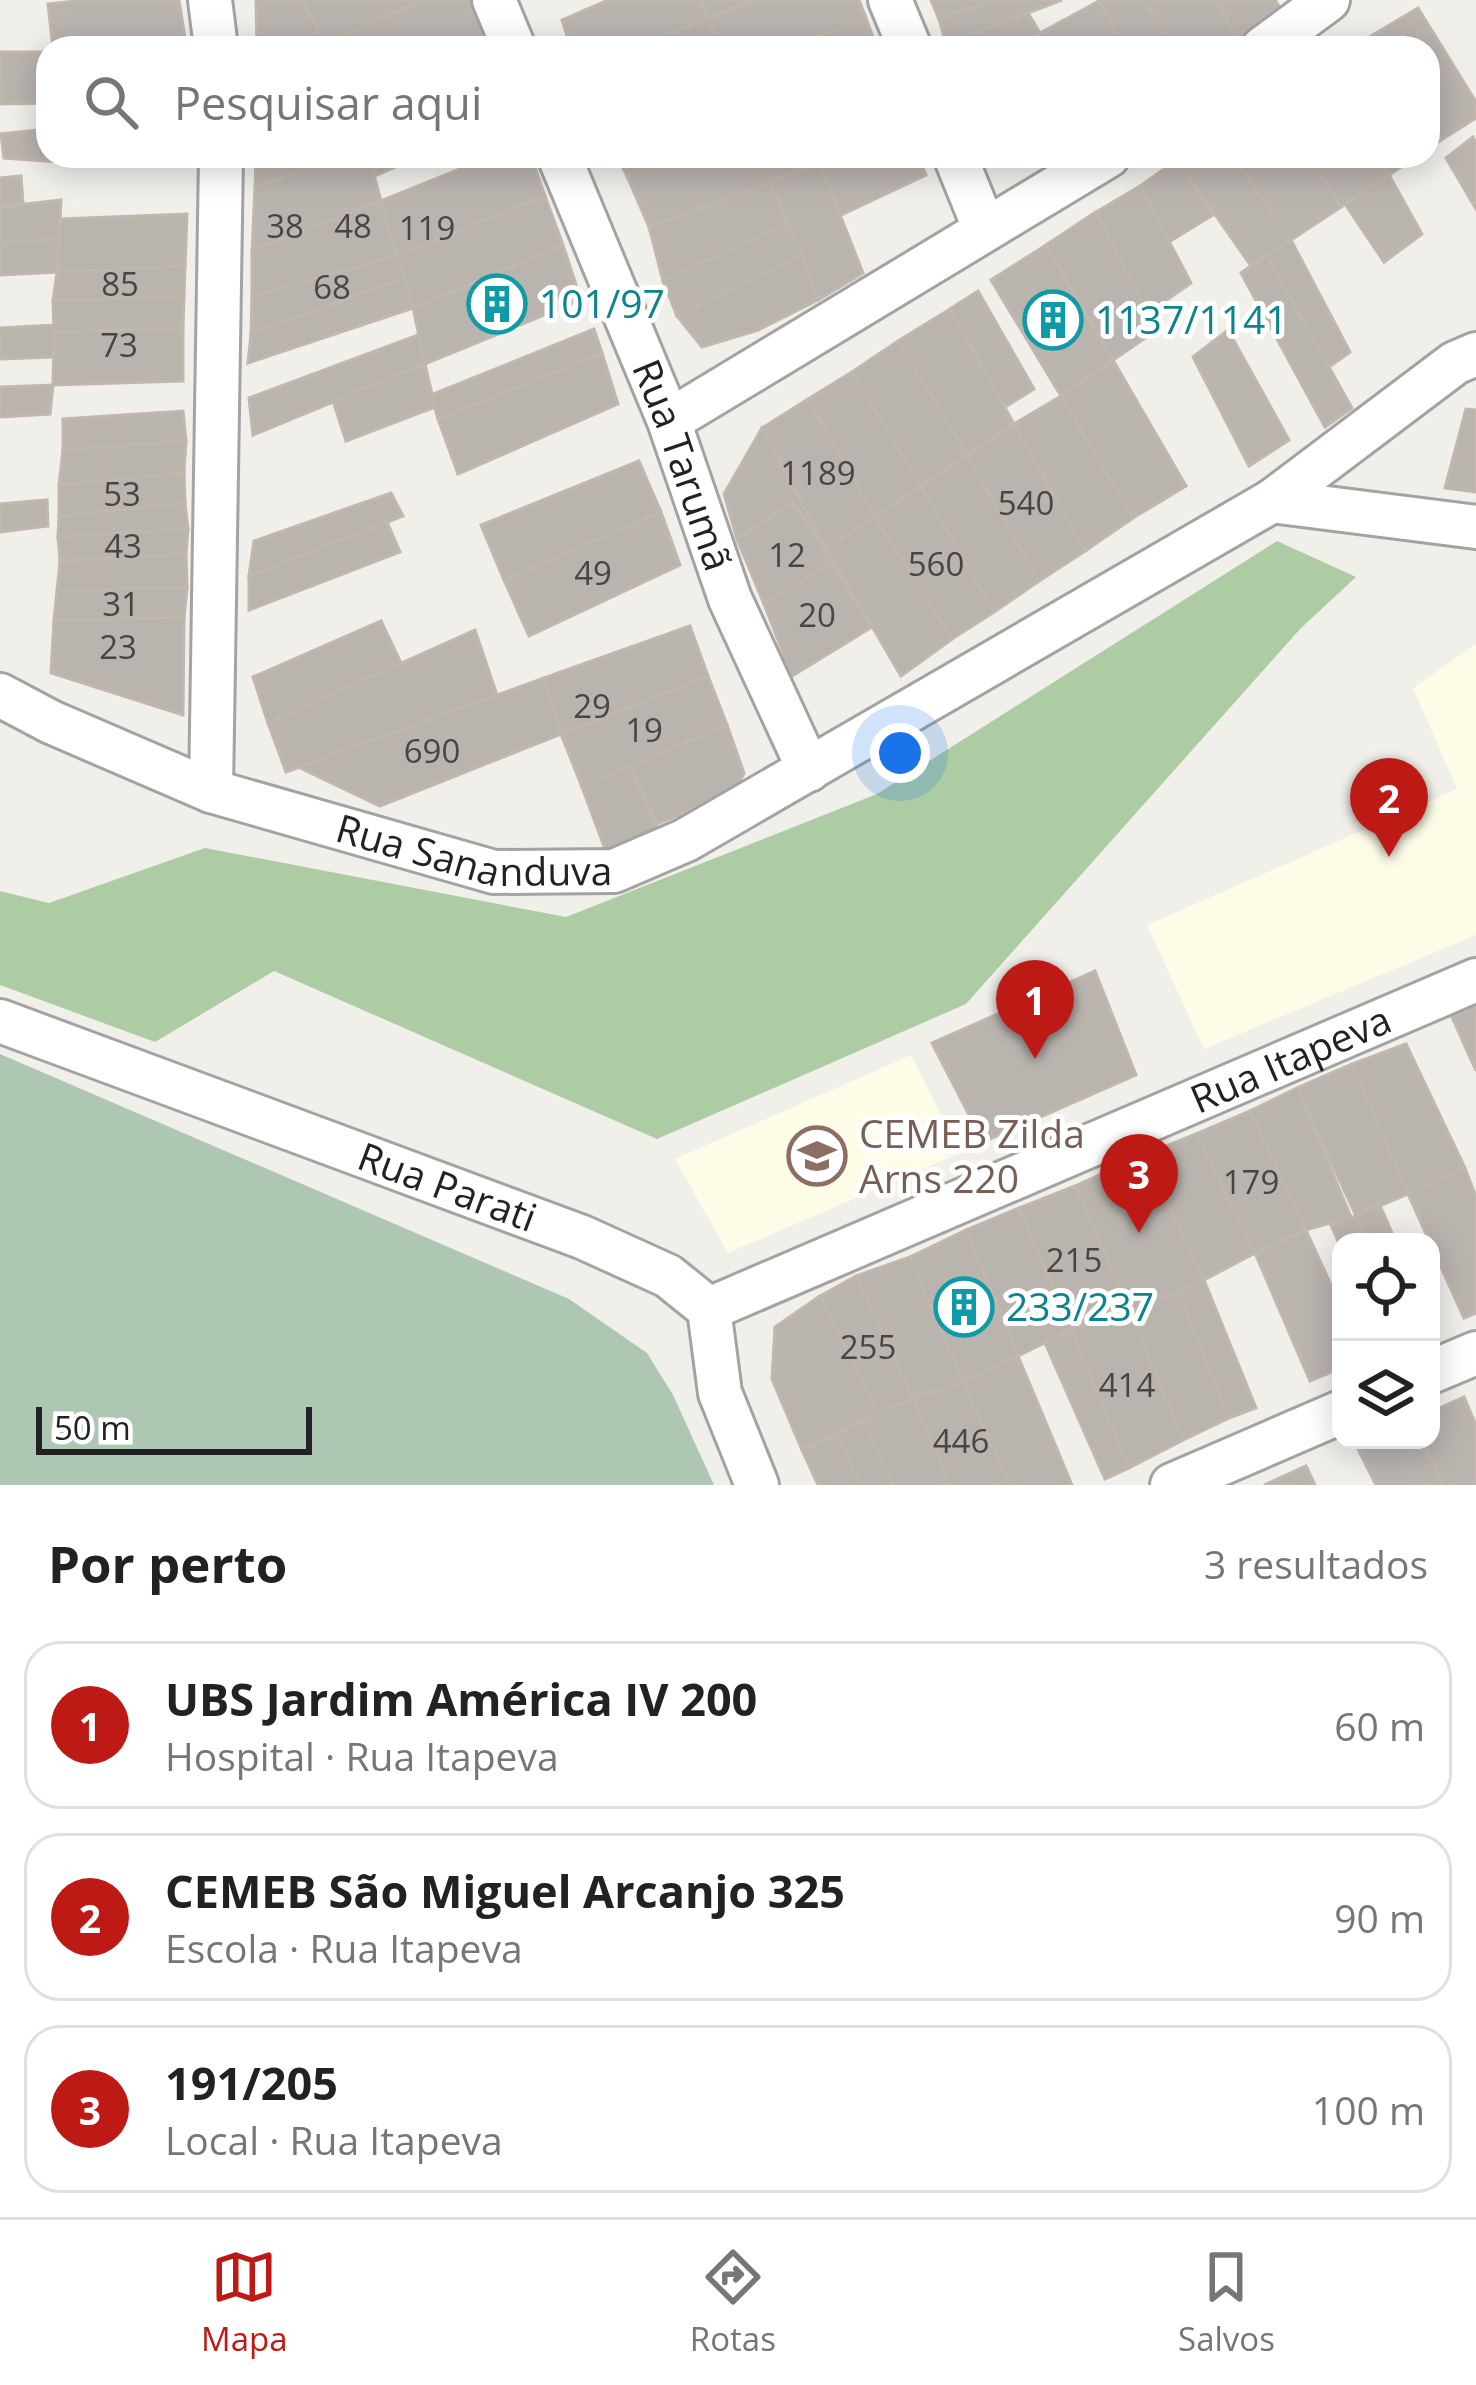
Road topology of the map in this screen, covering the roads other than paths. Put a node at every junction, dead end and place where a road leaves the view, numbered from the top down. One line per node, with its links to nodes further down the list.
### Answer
1 (210, 0): 5 (street)
2 (494, 0): 6 (street)
3 (890, 0): 7 (street)
4 (1328, 0): 8 (street)
5 (214, 36)
6 (509, 36)
7 (905, 36)
8 (1279, 36)
9 (221, 168): 20 (street)
10 (564, 168): 15 (street, Rua Tarumã)
11 (960, 168): 13 (street)
12 (1088, 168): 13 (street)
13 (985, 230): 15 (street)
14 (1476, 354): 16 (street, Rua Sananduva)
15 (669, 421): 19 (street, Rua Tarumã)
16 (1272, 501): 17 (street); 19 (street, Rua Sananduva)
17 (1476, 527)
18 (0, 694): 20 (street, Rua Sananduva)
19 (809, 770): 20 (street, Rua Sananduva)
20 (211, 791)
21 (1476, 980): 23 (street, Rua Itapeva)
22 (0, 1021): 23 (street, Rua Parati)
23 (709, 1309): 27 (street)
24 (1476, 1353): 25 (street)
25 (1440, 1368)
26 (1332, 1416): 28 (street)
27 (757, 1485)
28 (1172, 1485)

